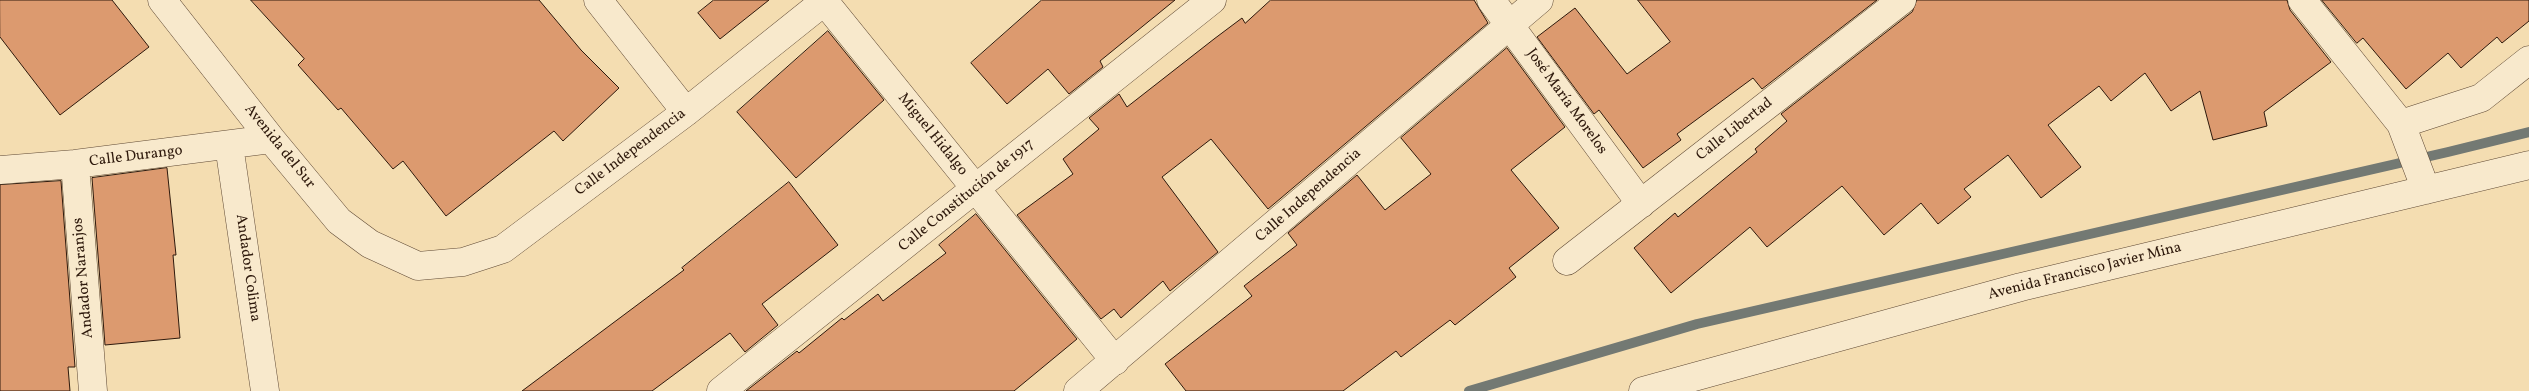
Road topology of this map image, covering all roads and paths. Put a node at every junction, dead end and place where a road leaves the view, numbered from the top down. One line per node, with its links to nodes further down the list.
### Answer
1 (162, 0): 13 (street, Avenida del Sur)
2 (598, 0): 11 (street)
3 (1212, 0): 19 (street, Calle Constitución de 1917)
4 (1491, 0): 9 (street, José María Morelos)
5 (1539, 0): 9 (street, Calle Independencia)
6 (1902, 0): 20 (street, Calle Libertad)
7 (2302, 0): 12 (street)
8 (825, 1): 11 (street, Calle Independencia); 19 (street, Miguel Hidalgo)
9 (1509, 25): 20 (street, José María Morelos); 23 (street, Calle Independencia)
10 (2529, 60): 12 (street)
11 (686, 112): 22 (street, Calle Independencia)
12 (2402, 128): 18 (street)
13 (271, 139): 14 (street, Calle Durango); 22 (street, Avenida del Sur)
14 (229, 145): 15 (street, Calle Durango); 25 (street, Andador Colima)
15 (74, 164): 17 (street, Calle Durango); 24 (street, Andador Naranjos)
16 (2529, 165): 18 (street, Avenida Francisco Javier Mina)
17 (0, 170)
18 (2423, 185): 28 (street, Avenida Francisco Javier Mina)
19 (976, 188): 23 (street, Miguel Hidalgo); 26 (street, Calle Constitución de 1917)
20 (1641, 204): 21 (street, Calle Libertad)
21 (1567, 260)
22 (418, 266)
23 (1115, 361): 27 (street, Calle Independencia)
24 (93, 391)
25 (265, 391)
26 (721, 391)
27 (1078, 391)
28 (1643, 391)

